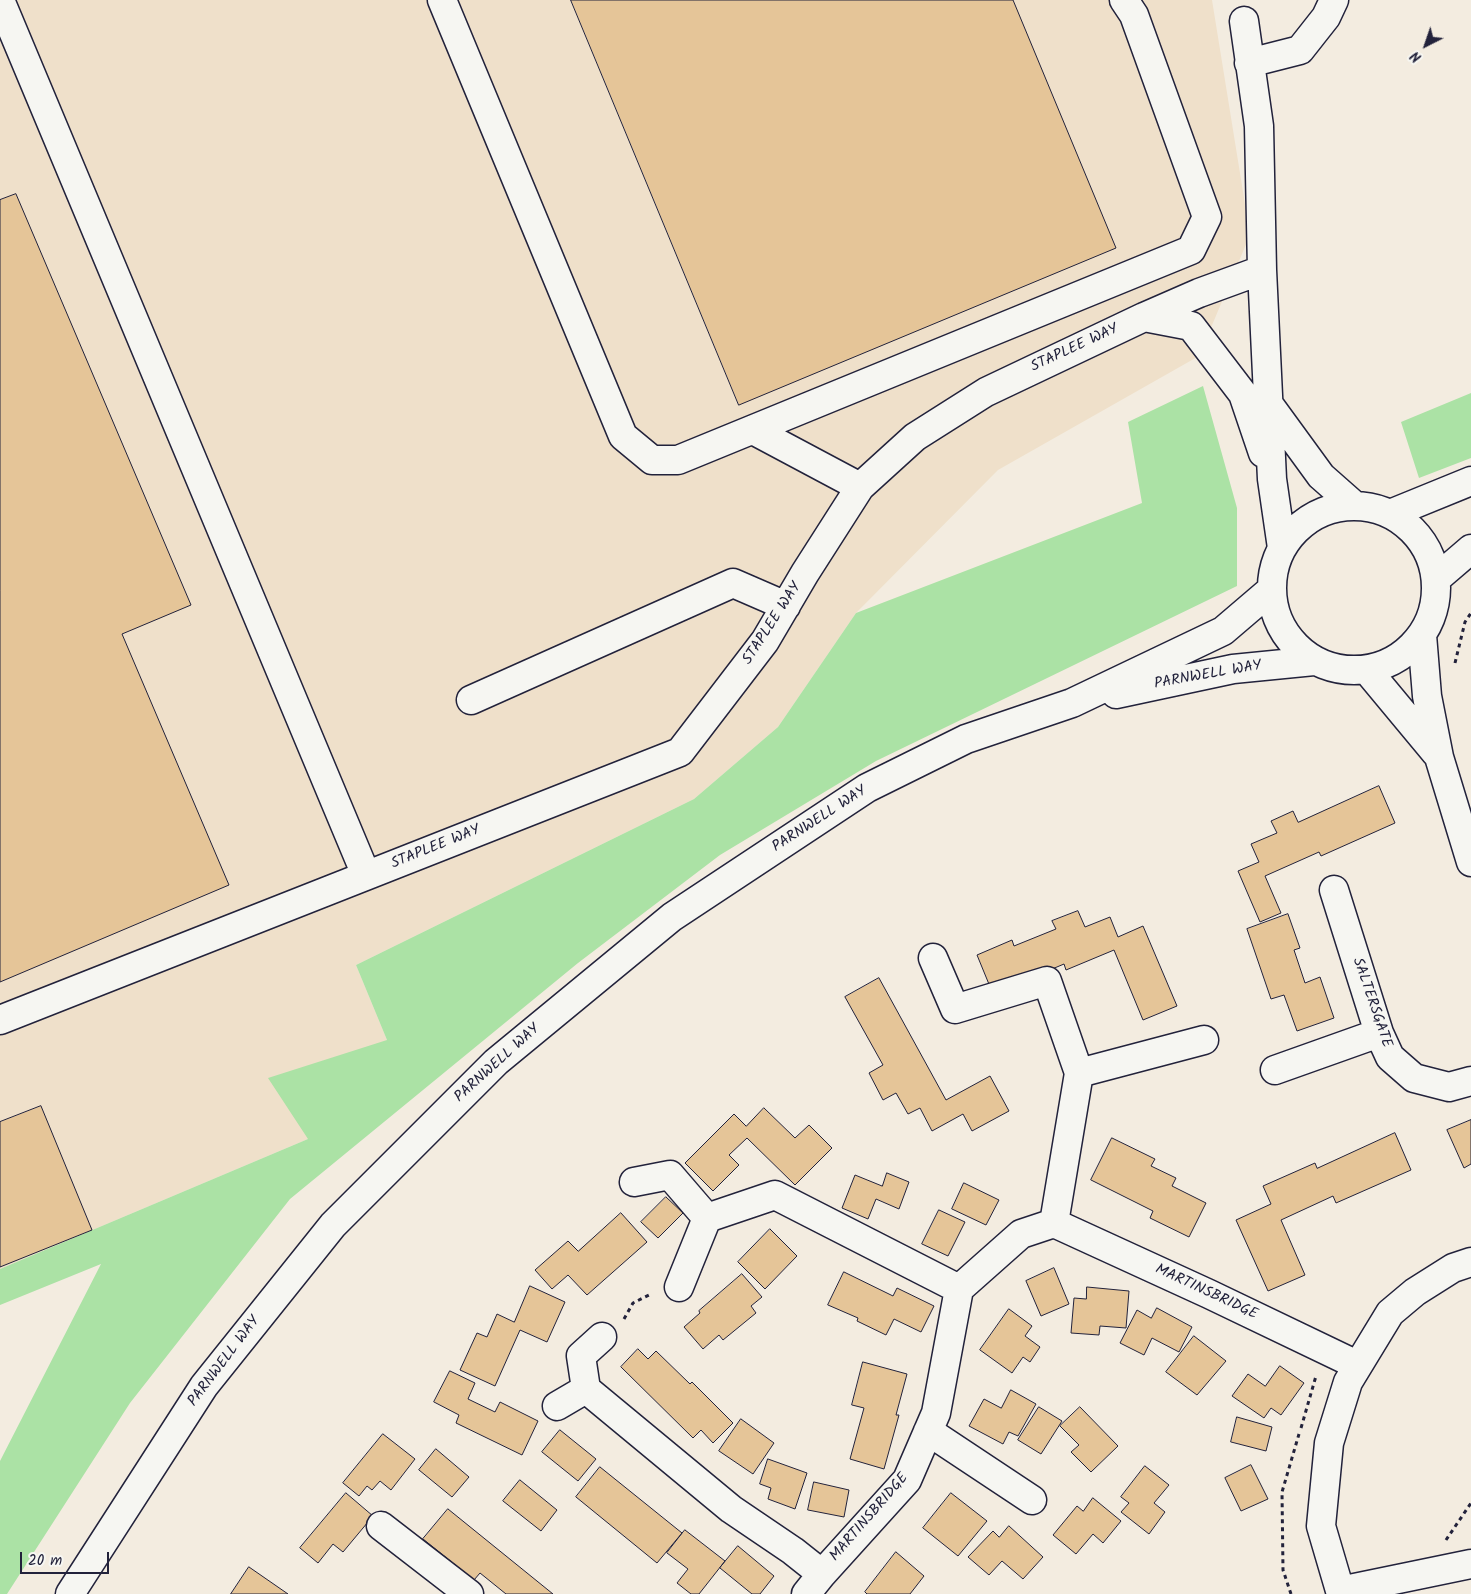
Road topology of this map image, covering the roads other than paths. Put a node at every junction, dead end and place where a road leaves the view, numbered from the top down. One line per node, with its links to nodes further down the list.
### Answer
1 (0, 0): 28 (street)
2 (442, 0): 10 (street)
3 (1124, 0): 10 (street)
4 (1334, 0): 6 (street)
5 (1244, 21): 6 (street)
6 (1249, 64): 7 (street)
7 (1262, 270): 8 (street, STAPLEE WAY); 9 (street)
8 (1144, 317): 11 (street); 13 (street, STAPLEE WAY)
9 (1270, 406): 11 (street); 14 (street)
10 (753, 430): 13 (street)
11 (1272, 480): 16 (street)
12 (1471, 481): 15 (street)
13 (860, 487): 20 (street, STAPLEE WAY)
14 (1355, 506): 15 (street); 16 (street)
15 (1390, 514): 18 (street)
16 (1282, 548): 19 (street)
17 (1471, 549): 18 (street)
18 (1436, 579): 21 (street)
19 (1272, 590): 22 (street); 25 (street, PARNWELL WAY)
20 (786, 606): 24 (street); 28 (street, STAPLEE WAY)
21 (1422, 636): 23 (street); 26 (street)
22 (1314, 661): 23 (street); 25 (street, PARNWELL WAY)
23 (1367, 670): 26 (street)
24 (471, 700)
25 (1072, 703): 53 (street, PARNWELL WAY)
26 (1439, 756): 27 (street)
27 (1471, 862)
28 (366, 876): 31 (street, STAPLEE WAY)
29 (1334, 890): 32 (street, SALTERSGATE)
30 (933, 958): 35 (street)
31 (0, 1020)
32 (1379, 1033): 34 (street); 36 (street, SALTERSGATE)
33 (1204, 1040): 35 (street)
34 (1276, 1070)
35 (1079, 1073): 39 (street)
36 (1471, 1081)
37 (634, 1182): 38 (street)
38 (708, 1218): 41 (street); 42 (street)
39 (1054, 1223): 42 (street); 44 (street, MARTINSBRIDGE)
40 (1471, 1262): 44 (street)
41 (679, 1287)
42 (959, 1289): 47 (street, MARTINSBRIDGE)
43 (602, 1337): 45 (street)
44 (1357, 1365): 52 (street)
45 (586, 1390): 46 (street); 51 (street, MARTINSBRIDGE)
46 (557, 1406)
47 (928, 1432): 48 (street); 51 (street, MARTINSBRIDGE)
48 (1032, 1500)
49 (381, 1526): 54 (street)
50 (1471, 1564): 52 (street)
51 (814, 1584)
52 (1340, 1593)
53 (70, 1594)
54 (469, 1594)

